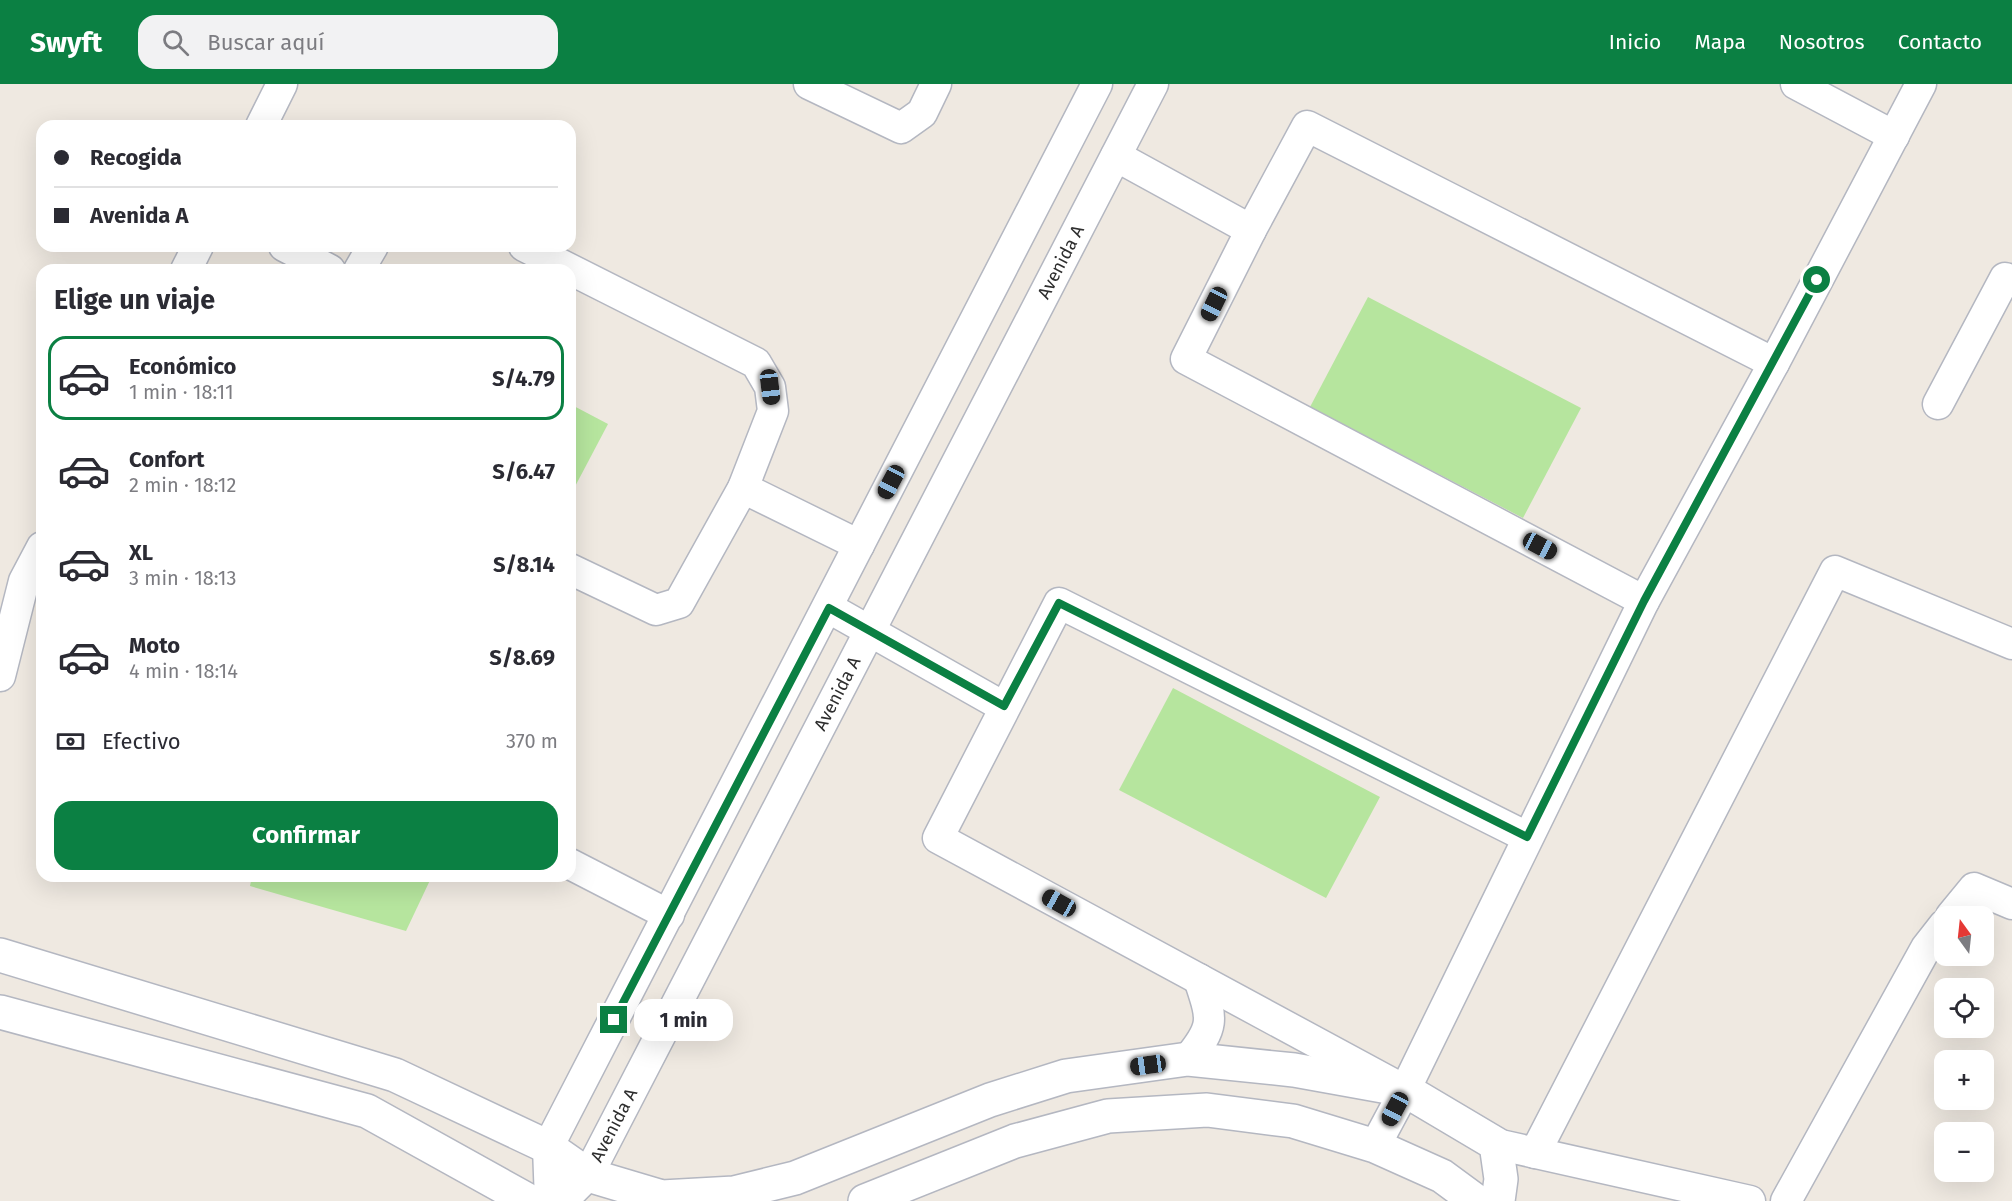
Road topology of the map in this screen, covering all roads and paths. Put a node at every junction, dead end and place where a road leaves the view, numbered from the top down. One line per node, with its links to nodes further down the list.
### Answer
1 (282, 84): 8 (street)
2 (809, 84): 3 (street)
3 (936, 84)
4 (1098, 84): 21 (street)
5 (1153, 84): 10 (street, Avenida A)
6 (1796, 84): 9 (street)
7 (1921, 84): 9 (street)
8 (264, 120)
9 (1894, 136): 18 (street)
10 (1116, 156): 11 (street); 27 (street, Avenida A)
11 (1251, 230): 18 (street); 25 (street)
12 (296, 252): 14 (street)
13 (536, 252): 15 (street)
14 (318, 264)
15 (560, 264)
16 (576, 272): 20 (street)
17 (2012, 280): 19 (street)
18 (1774, 363): 25 (street)
19 (1938, 404)
20 (743, 488): 21 (street); 23 (street)
21 (859, 545): 26 (street)
22 (36, 557): 24 (street)
23 (576, 572)
24 (22, 580): 29 (street)
25 (1644, 601): 31 (street)
26 (829, 608): 27 (street); 35 (street)
27 (870, 630): 30 (street); 46 (street, Avenida A)
28 (2012, 644): 45 (street)
29 (0, 676)
30 (1004, 706): 31 (street); 38 (street)
31 (1527, 837): 41 (street)
32 (576, 867): 35 (street)
33 (2012, 904): 34 (street)
34 (1959, 906)
35 (669, 915): 44 (street)
36 (1934, 938): 55 (street)
37 (0, 956): 44 (street)
38 (1199, 979): 40 (street); 41 (street)
39 (0, 1012): 48 (street)
40 (1188, 1059): 41 (street); 46 (street)
41 (1405, 1090): 42 (street); 43 (street)
42 (1496, 1144): 45 (street); 53 (street)
43 (1375, 1146): 51 (street); 52 (street)
44 (548, 1147): 46 (street); 49 (street)
45 (1535, 1153): 47 (street)
46 (588, 1175): 50 (street, Avenida A)
47 (1686, 1195): 54 (street)
48 (529, 1201)
49 (550, 1201)
50 (562, 1201)
51 (865, 1201)
52 (1476, 1201)
53 (1498, 1201)
54 (1750, 1201)
55 (1786, 1201)

